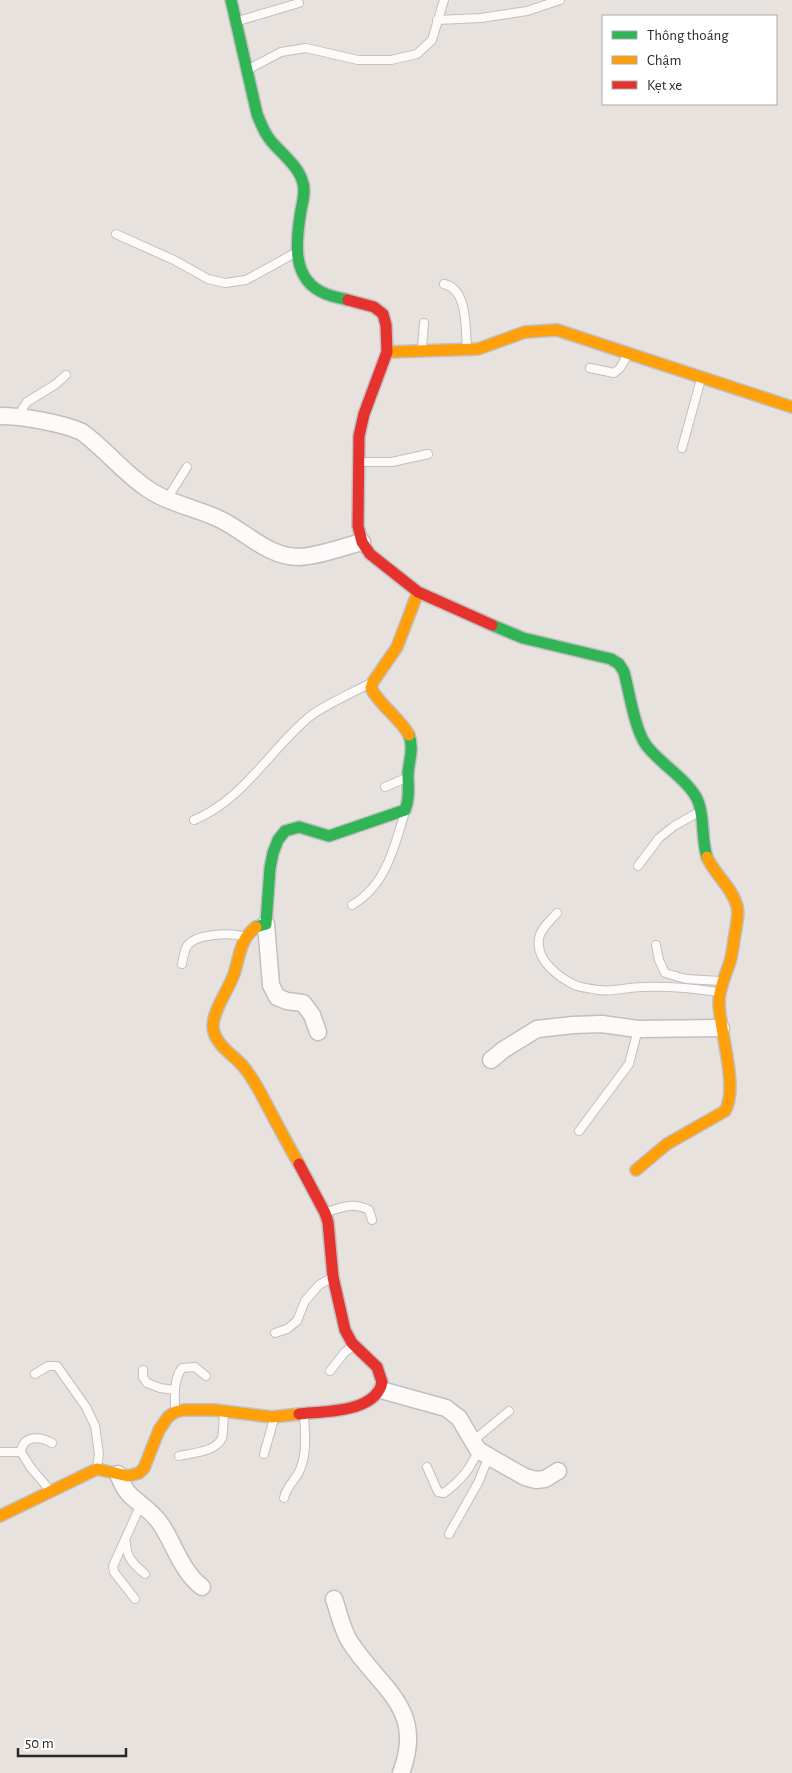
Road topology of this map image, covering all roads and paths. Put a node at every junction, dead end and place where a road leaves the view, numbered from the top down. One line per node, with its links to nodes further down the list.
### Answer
1 (231, 0): 6 (street)
2 (444, 0): 5 (lane)
3 (560, 0): 5 (lane)
4 (300, 4): 6 (lane)
5 (437, 20): 7 (lane)
6 (236, 22): 7 (street)
7 (247, 70): 9 (street)
8 (116, 234): 9 (lane)
9 (296, 252): 14 (street)
10 (444, 284): 12 (lane)
11 (424, 323): 13 (lane)
12 (467, 348): 13 (street); 15 (street)
13 (422, 350): 14 (street)
14 (387, 352): 24 (street)
15 (630, 352): 16 (lane); 18 (street)
16 (590, 368)
17 (66, 375): 21 (lane)
18 (701, 377): 19 (street); 22 (lane)
19 (792, 407)
20 (0, 416): 21 (street)
21 (17, 418): 26 (street)
22 (682, 448)
23 (428, 454): 24 (lane)
24 (359, 462): 27 (street)
25 (188, 466): 26 (lane)
26 (167, 499): 27 (street)
27 (362, 542): 28 (street)
28 (418, 592): 29 (street); 33 (street)
29 (373, 682): 30 (street); 34 (lane)
30 (408, 777): 31 (lane); 32 (street)
31 (385, 787)
32 (405, 810): 36 (lane); 38 (street)
33 (701, 812): 35 (lane); 42 (street)
34 (194, 820)
35 (638, 866)
36 (352, 906)
37 (557, 913): 42 (lane)
38 (266, 924): 39 (street); 45 (street)
39 (245, 937): 41 (lane); 49 (street)
40 (656, 945): 42 (lane)
41 (182, 964)
42 (722, 987): 43 (street)
43 (721, 1028): 44 (street); 48 (street)
44 (638, 1029): 46 (street); 47 (lane)
45 (318, 1032)
46 (491, 1060)
47 (579, 1131)
48 (636, 1170)
49 (325, 1213): 50 (lane); 51 (street)
50 (372, 1220)
51 (333, 1278): 52 (lane); 53 (street)
52 (275, 1333)
53 (354, 1346): 55 (lane); 59 (street)
54 (143, 1370): 58 (lane)
55 (330, 1371)
56 (35, 1374): 72 (lane)
57 (206, 1376): 58 (lane)
58 (175, 1390): 61 (lane)
59 (381, 1390): 63 (street); 66 (street)
60 (509, 1411): 66 (lane)
61 (175, 1412): 62 (street); 74 (street)
62 (224, 1412): 64 (street); 70 (lane)
63 (304, 1413): 64 (street); 76 (lane)
64 (275, 1417): 69 (lane)
65 (52, 1443): 68 (lane)
66 (480, 1449): 71 (lane); 73 (street); 79 (lane)
67 (0, 1452): 68 (lane)
68 (21, 1452): 75 (lane)
69 (264, 1454)
70 (179, 1456)
71 (427, 1467)
72 (96, 1469): 74 (street); 75 (street)
73 (558, 1471)
74 (118, 1474): 77 (street)
75 (51, 1490): 78 (street)
76 (284, 1498)
77 (142, 1504): 80 (lane); 82 (street)
78 (0, 1516)
79 (449, 1534)
80 (126, 1539): 81 (lane); 83 (lane)
81 (145, 1574)
82 (202, 1587)
83 (135, 1599)
84 (334, 1599): 85 (street)
85 (401, 1773)

